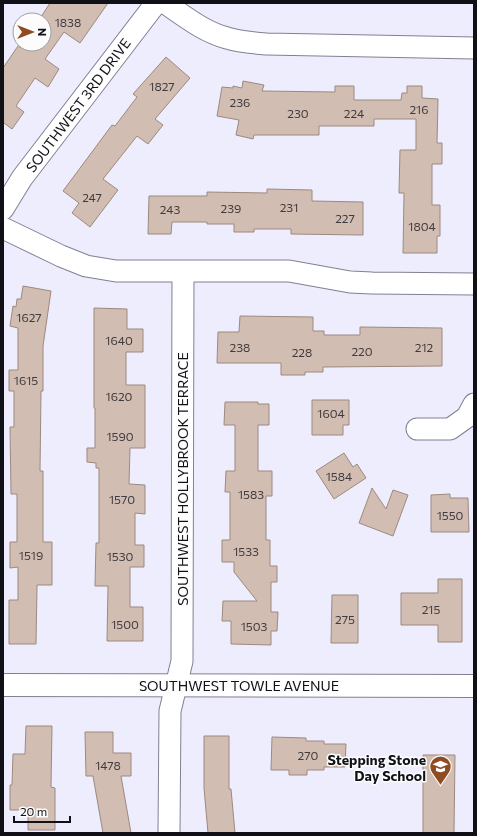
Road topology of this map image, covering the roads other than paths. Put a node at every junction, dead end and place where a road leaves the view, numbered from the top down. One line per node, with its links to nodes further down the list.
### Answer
1 (156, 3): 4 (street, SOUTHWEST 3RD DRIVE)
2 (165, 3): 3 (street)
3 (474, 48)
4 (3, 210)
5 (3, 228): 6 (street)
6 (183, 272): 7 (street); 11 (street, SOUTHWEST HOLLYBROOK TERRACE)
7 (474, 284)
8 (474, 404): 9 (street)
9 (417, 428)
10 (3, 685): 11 (street, SOUTHWEST TOWLE AVENUE)
11 (176, 685): 12 (street, SOUTHWEST TOWLE AVENUE); 13 (street, SOUTHWEST HOLLYBROOK TERRACE)
12 (474, 686)
13 (168, 833)

